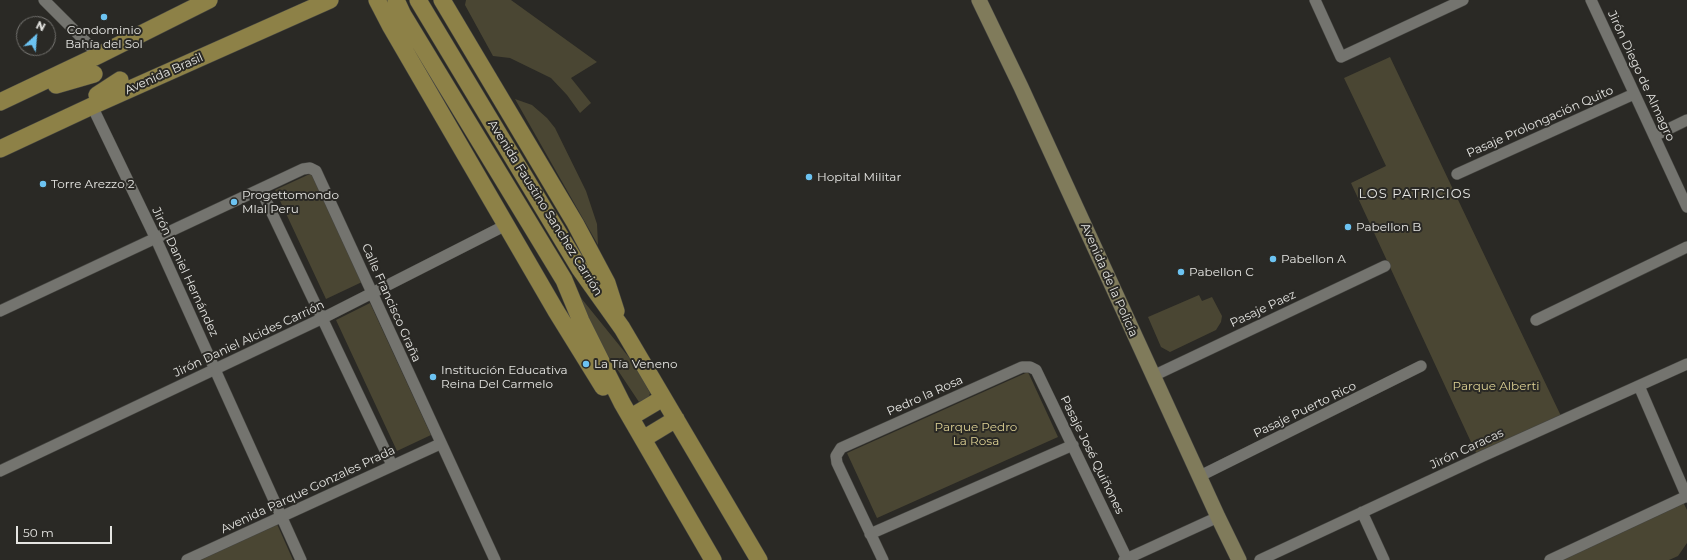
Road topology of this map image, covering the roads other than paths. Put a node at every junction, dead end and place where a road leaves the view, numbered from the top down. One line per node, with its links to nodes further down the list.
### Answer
1 (44, 0): 12 (street)
2 (209, 0): 12 (main road)
3 (330, 0): 17 (main road, Avenida Brasil)
4 (377, 0): 25 (main road)
5 (396, 0): 41 (main road, Avenida Faustino Sanchez Carrión)
6 (418, 0): 33 (main road, Avenida Faustino Sanchez Carrión)
7 (442, 0): 33 (main road)
8 (979, 0): 38 (street, Avenida de la Policía)
9 (1315, 0): 10 (street)
10 (1463, 0)
11 (1591, 0): 15 (street, Jirón Diego de Almagro)
12 (99, 55): 16 (main road)
13 (94, 74): 16 (main road)
14 (120, 80): 18 (main road)
15 (1634, 94): 20 (street, Jirón Diego de Almagro); 22 (street, Pasaje Prolongación Quito)
16 (5, 99)
17 (92, 106): 18 (main road, Avenida Brasil); 26 (street, Jirón Daniel Hernández)
18 (61, 120): 21 (main road, Avenida Brasil)
19 (1687, 120): 20 (street)
20 (1654, 136): 24 (street, Jirón Diego de Almagro)
21 (0, 150)
22 (1458, 174)
23 (262, 190): 26 (street); 29 (street, Calle Francisco Graña); 31 (street)
24 (1687, 207)
25 (506, 225): 29 (street, Jirón Daniel Alcides Carrión); 43 (main road)
26 (156, 239): 30 (street); 37 (street, Jirón Daniel Hernández)
27 (1687, 247): 32 (street)
28 (1385, 266): 38 (street, Pasaje Paez)
29 (372, 293): 31 (street, Jirón Daniel Alcides Carrión); 44 (street, Calle Francisco Graña)
30 (1, 309)
31 (323, 318): 37 (street, Jirón Daniel Alcides Carrión); 46 (street)
32 (1536, 320)
33 (622, 328): 40 (main road, Avenida Faustino Sanchez Carrión)
34 (1687, 364): 39 (street, Jirón Caracas)
35 (1421, 366): 48 (street, Pasaje Puerto Rico)
36 (1030, 367): 45 (street, Pasaje José Quiñones); 53 (street, Pedro la Rosa)
37 (215, 369): 47 (street, Jirón Daniel Alcides Carrión); 51 (street, Jirón Daniel Hernández)
38 (1153, 376): 48 (street, Avenida de la Policía)
39 (1639, 386): 49 (street); 50 (street, Jirón Caracas)
40 (663, 398): 41 (main road); 42 (main road, Avenida Faustino Sanchez Carrión)
41 (631, 417): 43 (main road, Avenida Faustino Sanchez Carrión)
42 (676, 419): 43 (main road); 59 (main road, Avenida Faustino Sanchez Carrión)
43 (643, 439): 58 (main road, Avenida Faustino Sanchez Carrión)
44 (440, 444): 46 (street, Avenida Parque Gonzales Prada); 57 (street, Calle Francisco Graña)
45 (1073, 445): 53 (street); 54 (street, Pasaje José Quiñones)
46 (392, 465): 51 (street, Avenida Parque Gonzales Prada)
47 (0, 471)
48 (1200, 476): 52 (street, Avenida de la Policía)
49 (1687, 497): 64 (street)
50 (1362, 512): 62 (street, Jirón Caracas); 63 (street)
51 (282, 516): 55 (street, Avenida Parque Gonzales Prada); 56 (street, Jirón Daniel Hernández)
52 (1218, 517): 54 (street); 61 (street, Avenida de la Policía)
53 (870, 534): 60 (street)
54 (1126, 559)
55 (187, 560)
56 (301, 560)
57 (495, 560)
58 (713, 560)
59 (759, 560)
60 (883, 560)
61 (1239, 560)
62 (1260, 560)
63 (1384, 560)
64 (1550, 560)

